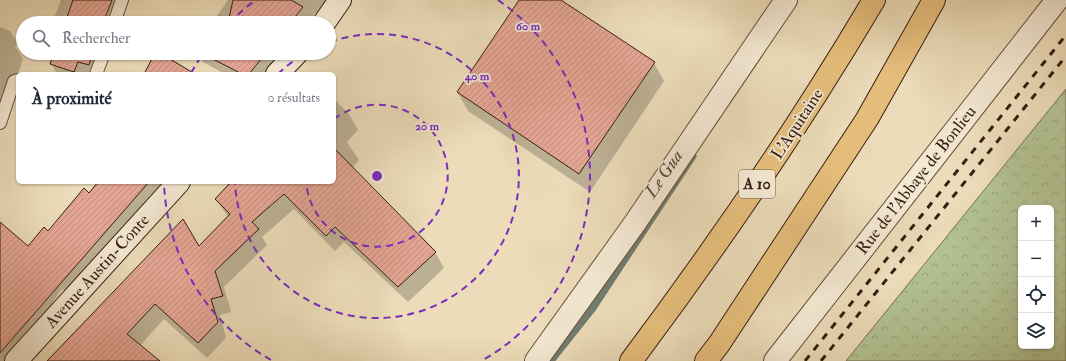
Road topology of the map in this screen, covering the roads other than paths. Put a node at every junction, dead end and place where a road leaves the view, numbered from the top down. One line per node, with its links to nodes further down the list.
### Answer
1 (122, 0): 7 (lane)
2 (340, 0): 8 (street)
3 (786, 0): 17 (street)
4 (874, 0): 18 (highway, L'Aquitaine / A 10)
5 (934, 0): 19 (highway)
6 (1057, 0): 20 (street, Rue de l'Abbaye de Bonlieu)
7 (116, 16)
8 (329, 16)
9 (101, 60): 11 (lane)
10 (291, 60): 12 (street)
11 (97, 72)
12 (280, 72)
13 (16, 81): 14 (lane)
14 (0, 123)
15 (177, 184): 16 (street, Avenue Austin-Conte)
16 (16, 361)
17 (536, 361)
18 (631, 361)
19 (706, 361)
20 (775, 361)

